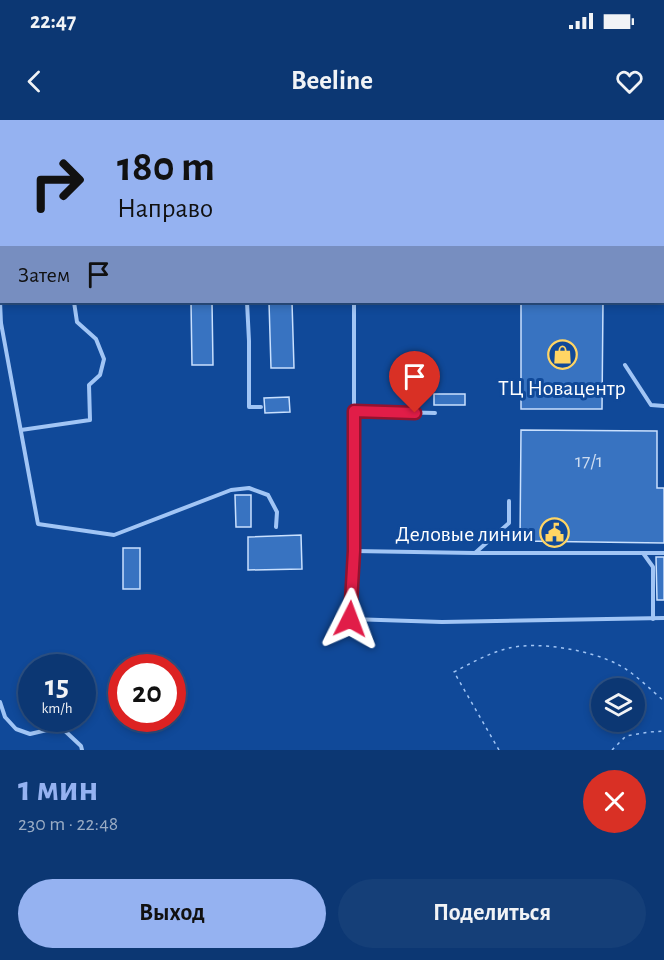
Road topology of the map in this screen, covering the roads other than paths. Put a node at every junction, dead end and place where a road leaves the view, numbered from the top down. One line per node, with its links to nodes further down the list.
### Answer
1 (0, 303): 5 (lane)
2 (74, 303): 11 (lane)
3 (247, 303): 8 (lane)
4 (354, 303): 9 (lane)
5 (1, 324): 11 (lane)
6 (625, 365): 7 (lane)
7 (664, 406)
8 (261, 407)
9 (354, 411): 10 (lane); 14 (lane)
10 (435, 413)
11 (21, 430): 13 (lane)
12 (509, 501): 15 (lane)
13 (276, 527)
14 (354, 551): 15 (lane); 18 (lane)
15 (474, 553): 16 (lane)
16 (643, 553): 17 (lane); 18 (lane)
17 (664, 553)
18 (653, 618): 19 (lane)
19 (664, 618)
20 (0, 702): 21 (lane)
21 (82, 750)

